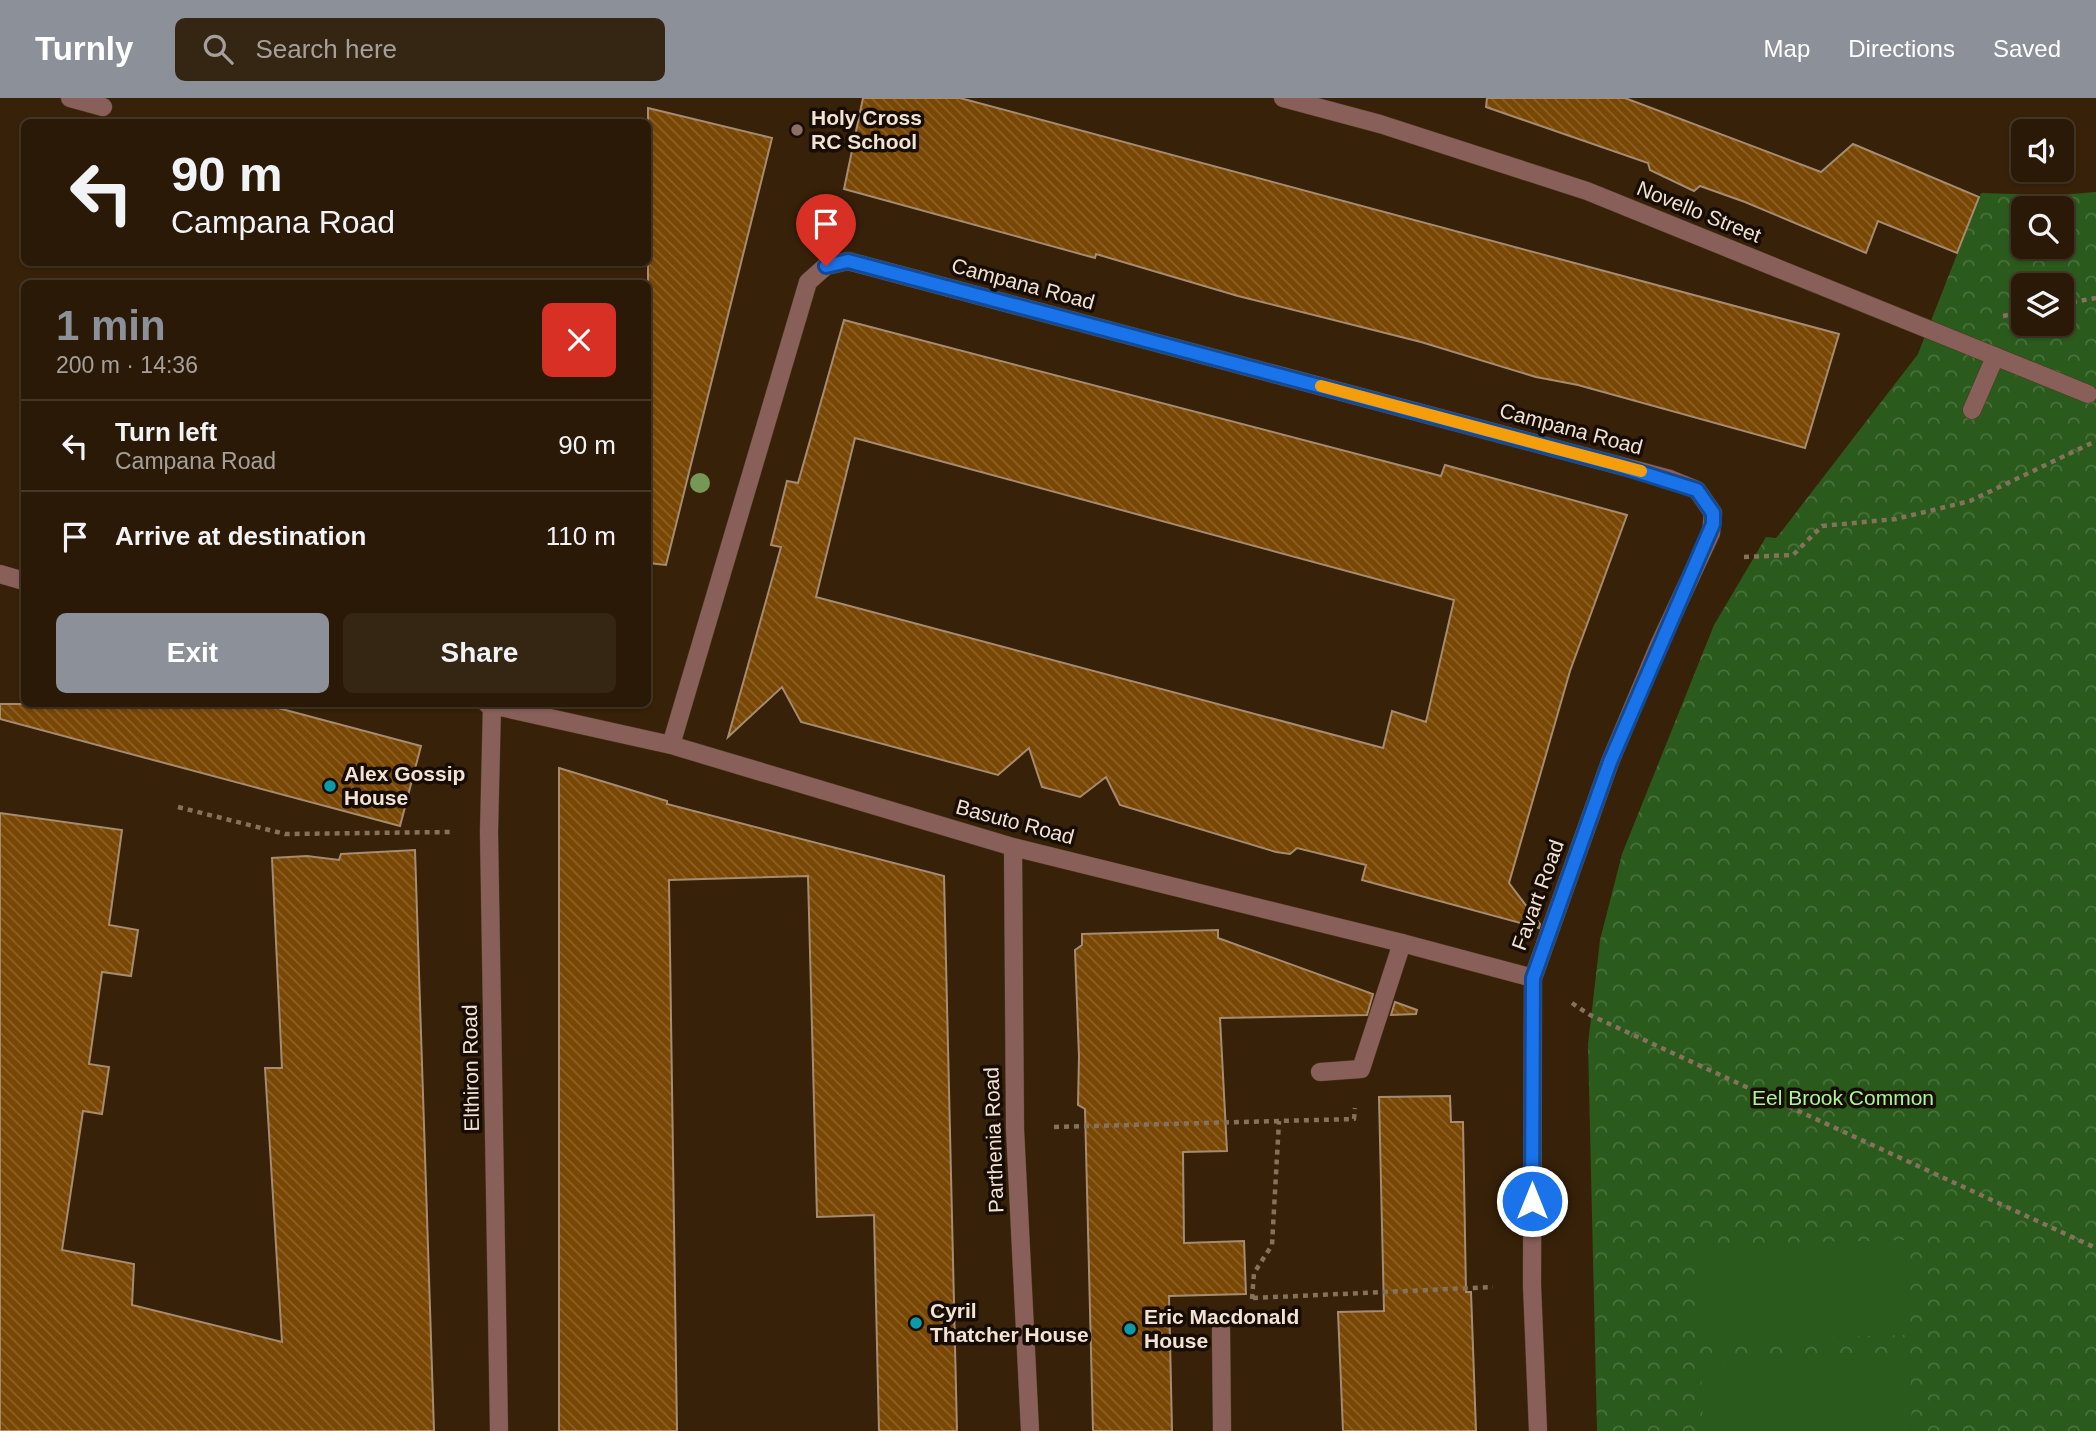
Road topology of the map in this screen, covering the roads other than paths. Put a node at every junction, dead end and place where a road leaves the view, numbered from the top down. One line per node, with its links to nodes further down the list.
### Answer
1 (70, 98): 3 (street)
2 (1283, 98): 4 (street, Novello Street)
3 (103, 107)
4 (1995, 357): 5 (street, Novello Street); 6 (street)
5 (2088, 394)
6 (1972, 410)
7 (1697, 490): 12 (street, Campana Road); 15 (street, Favart Road)
8 (0, 574): 9 (street)
9 (21, 579)
10 (489, 707): 18 (street, Elthiron Road)
11 (502, 707): 12 (street, Basuto Road)
12 (671, 745): 13 (street, Basuto Road)
13 (1013, 847): 14 (street, Basuto Road); 19 (street, Parthenia Road)
14 (1402, 943): 15 (street, Basuto Road); 16 (street)
15 (1533, 978): 21 (street, Favart Road)
16 (1320, 1072)
17 (1222, 1329): 20 (street)
18 (499, 1431)
19 (1030, 1431)
20 (1222, 1431)
21 (1538, 1431)

